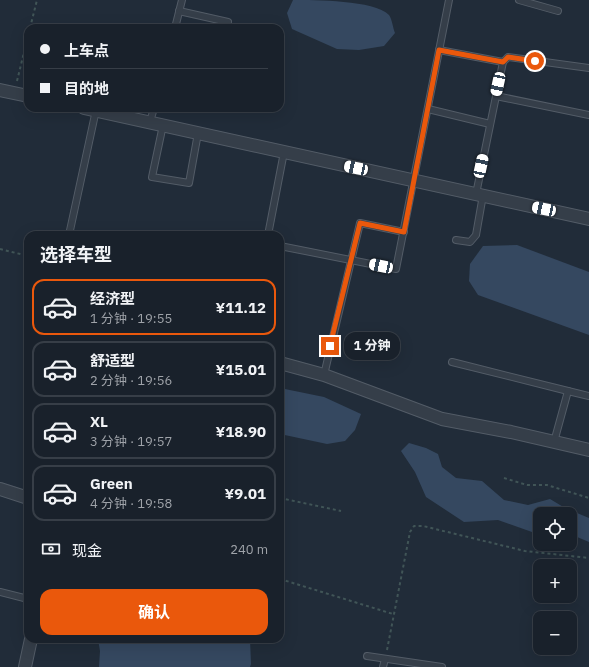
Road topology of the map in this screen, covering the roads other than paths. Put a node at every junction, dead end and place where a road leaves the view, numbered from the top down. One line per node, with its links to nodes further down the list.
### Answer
1 (182, 0): 4 (lane)
2 (449, 0): 8 (lane)
3 (519, 0): 5 (lane)
4 (179, 11): 6 (lane); 7 (lane)
5 (558, 11)
6 (228, 22)
7 (176, 24)
8 (439, 50): 9 (lane); 14 (lane)
9 (503, 62): 10 (lane); 13 (lane)
10 (589, 68)
11 (0, 90): 12 (street)
12 (24, 95)
13 (496, 96): 18 (lane); 20 (lane)
14 (428, 110): 20 (lane); 24 (lane)
15 (90, 112): 27 (lane)
16 (104, 112): 19 (street)
17 (153, 112): 19 (lane)
18 (589, 115)
19 (150, 122): 21 (street)
20 (490, 124): 25 (lane)
21 (163, 125): 22 (street); 22 (lane)
22 (198, 133): 23 (street)
23 (284, 152): 24 (street); 28 (lane)
24 (414, 180): 25 (street); 29 (lane)
25 (479, 195): 26 (street); 30 (lane)
26 (589, 219)
27 (70, 231)
28 (269, 231)
29 (404, 232): 32 (lane); 32 (lane)
30 (456, 240)
31 (284, 247): 32 (lane)
32 (351, 260): 35 (lane)
33 (452, 362): 36 (lane)
34 (284, 364): 35 (street)
35 (324, 375): 38 (street)
36 (568, 392): 37 (lane); 38 (lane)
37 (589, 396)
38 (554, 442): 39 (street)
39 (589, 450)
40 (0, 489): 41 (street)
41 (24, 497)
42 (0, 592): 43 (lane)
43 (24, 597)
44 (30, 643): 47 (street)
45 (366, 656): 46 (lane)
46 (385, 659): 48 (lane); 49 (lane)
47 (25, 667)
48 (383, 667)
49 (442, 667)

